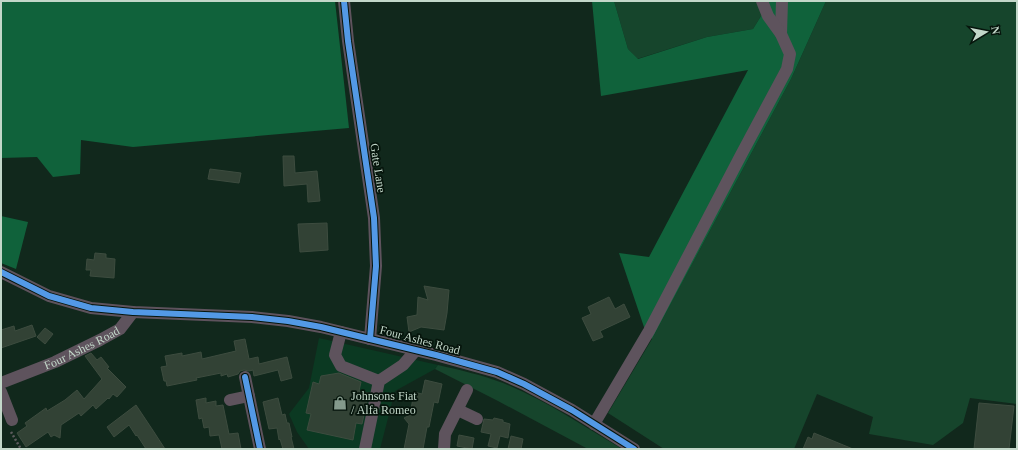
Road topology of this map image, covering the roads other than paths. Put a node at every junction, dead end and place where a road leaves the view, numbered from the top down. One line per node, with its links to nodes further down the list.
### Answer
1 (344, 1): 8 (street, Gate Lane)
2 (762, 1): 4 (street)
3 (782, 1): 4 (street)
4 (781, 34): 20 (street)
5 (1, 272): 6 (street)
6 (133, 312): 7 (street, Four Ashes Road); 12 (street, Four Ashes Road)
7 (341, 332): 8 (street, Four Ashes Road); 11 (street)
8 (370, 338): 9 (street, Four Ashes Road)
9 (416, 350): 11 (street); 20 (street, Four Ashes Road)
10 (245, 378): 15 (street)
11 (379, 381): 22 (street)
12 (1, 384)
13 (467, 390): 17 (street)
14 (1, 392): 19 (street)
15 (249, 396): 16 (street); 21 (street)
16 (230, 400)
17 (458, 410): 18 (street); 23 (street)
18 (477, 419)
19 (12, 420)
20 (594, 424): 24 (street, Four Ashes Road)
21 (260, 449)
22 (365, 449)
23 (444, 449)
24 (634, 449)

